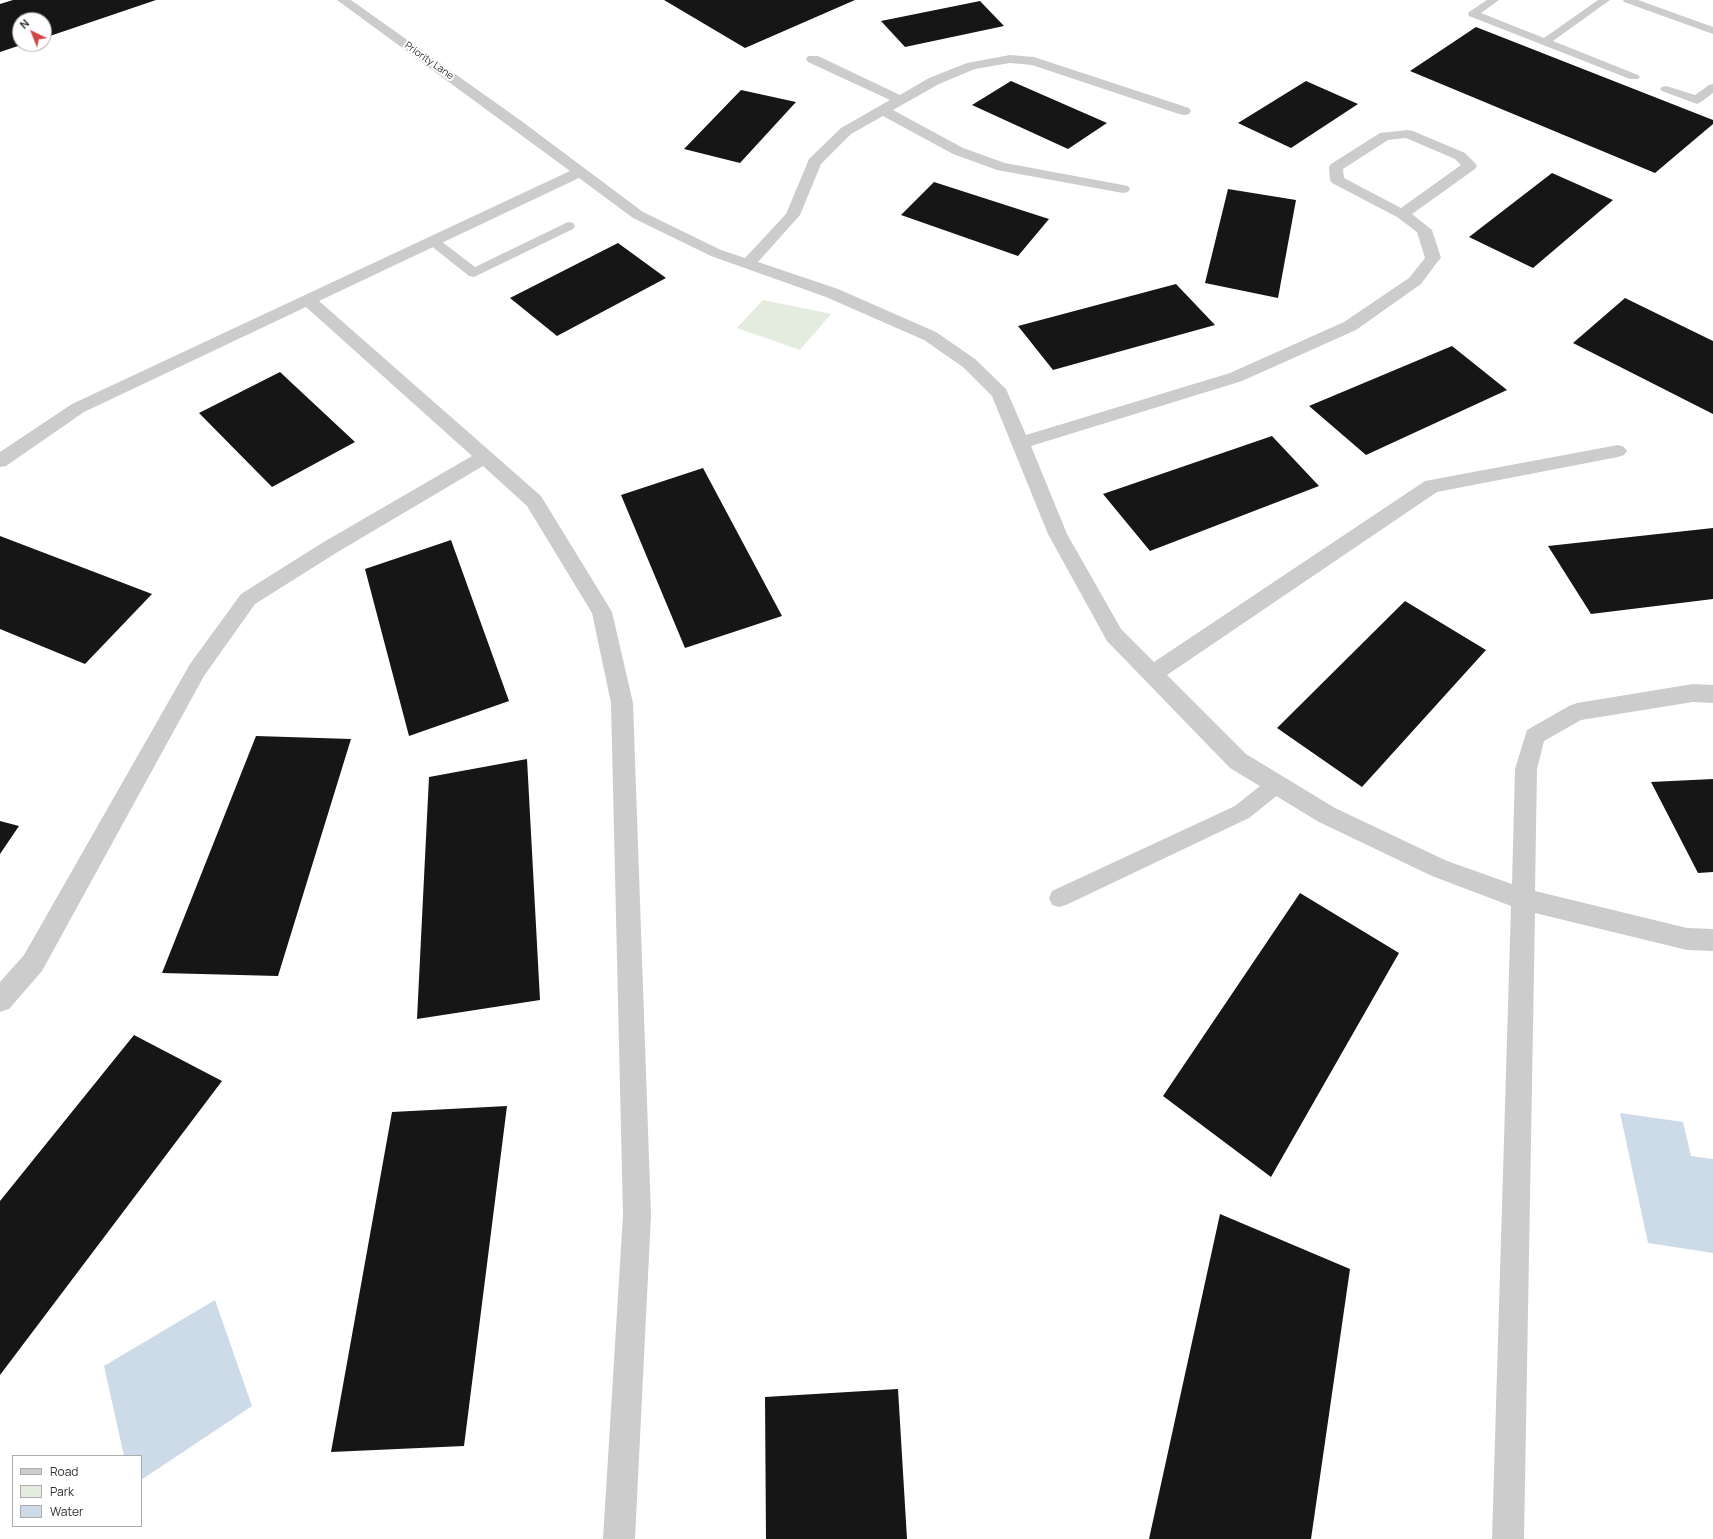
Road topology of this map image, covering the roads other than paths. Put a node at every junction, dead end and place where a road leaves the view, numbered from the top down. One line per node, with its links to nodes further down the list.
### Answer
1 (343, 0): 14 (street, Priority Lane)
2 (1494, 0): 6 (lane)
3 (1605, 0): 6 (lane)
4 (1628, 0): 5 (lane)
5 (1713, 31)
6 (1545, 42): 8 (lane)
7 (813, 59): 11 (street)
8 (1634, 76)
9 (1713, 87): 10 (lane)
10 (1666, 89)
11 (900, 100): 12 (street); 13 (street)
12 (882, 110): 15 (street); 19 (street)
13 (1184, 111)
14 (580, 172): 18 (street); 19 (street, Priority Lane)
15 (1123, 189)
16 (1402, 214): 16 (street); 21 (street)
17 (568, 226): 18 (lane)
18 (432, 241): 20 (street)
19 (748, 264): 21 (street, Priority Lane)
20 (308, 300): 23 (street); 24 (street)
21 (1020, 443): 25 (street, Priority Lane)
22 (1618, 451): 25 (street)
23 (485, 456): 31 (street); 32 (street)
24 (0, 461)
25 (1152, 674): 27 (street, Priority Lane)
26 (1713, 694): 29 (street)
27 (1277, 784): 28 (lane); 29 (street, Priority Lane)
28 (1059, 898)
29 (1522, 899): 30 (street, Priority Lane); 33 (street)
30 (1713, 940)
31 (0, 1000)
32 (619, 1539)
33 (1508, 1539)

